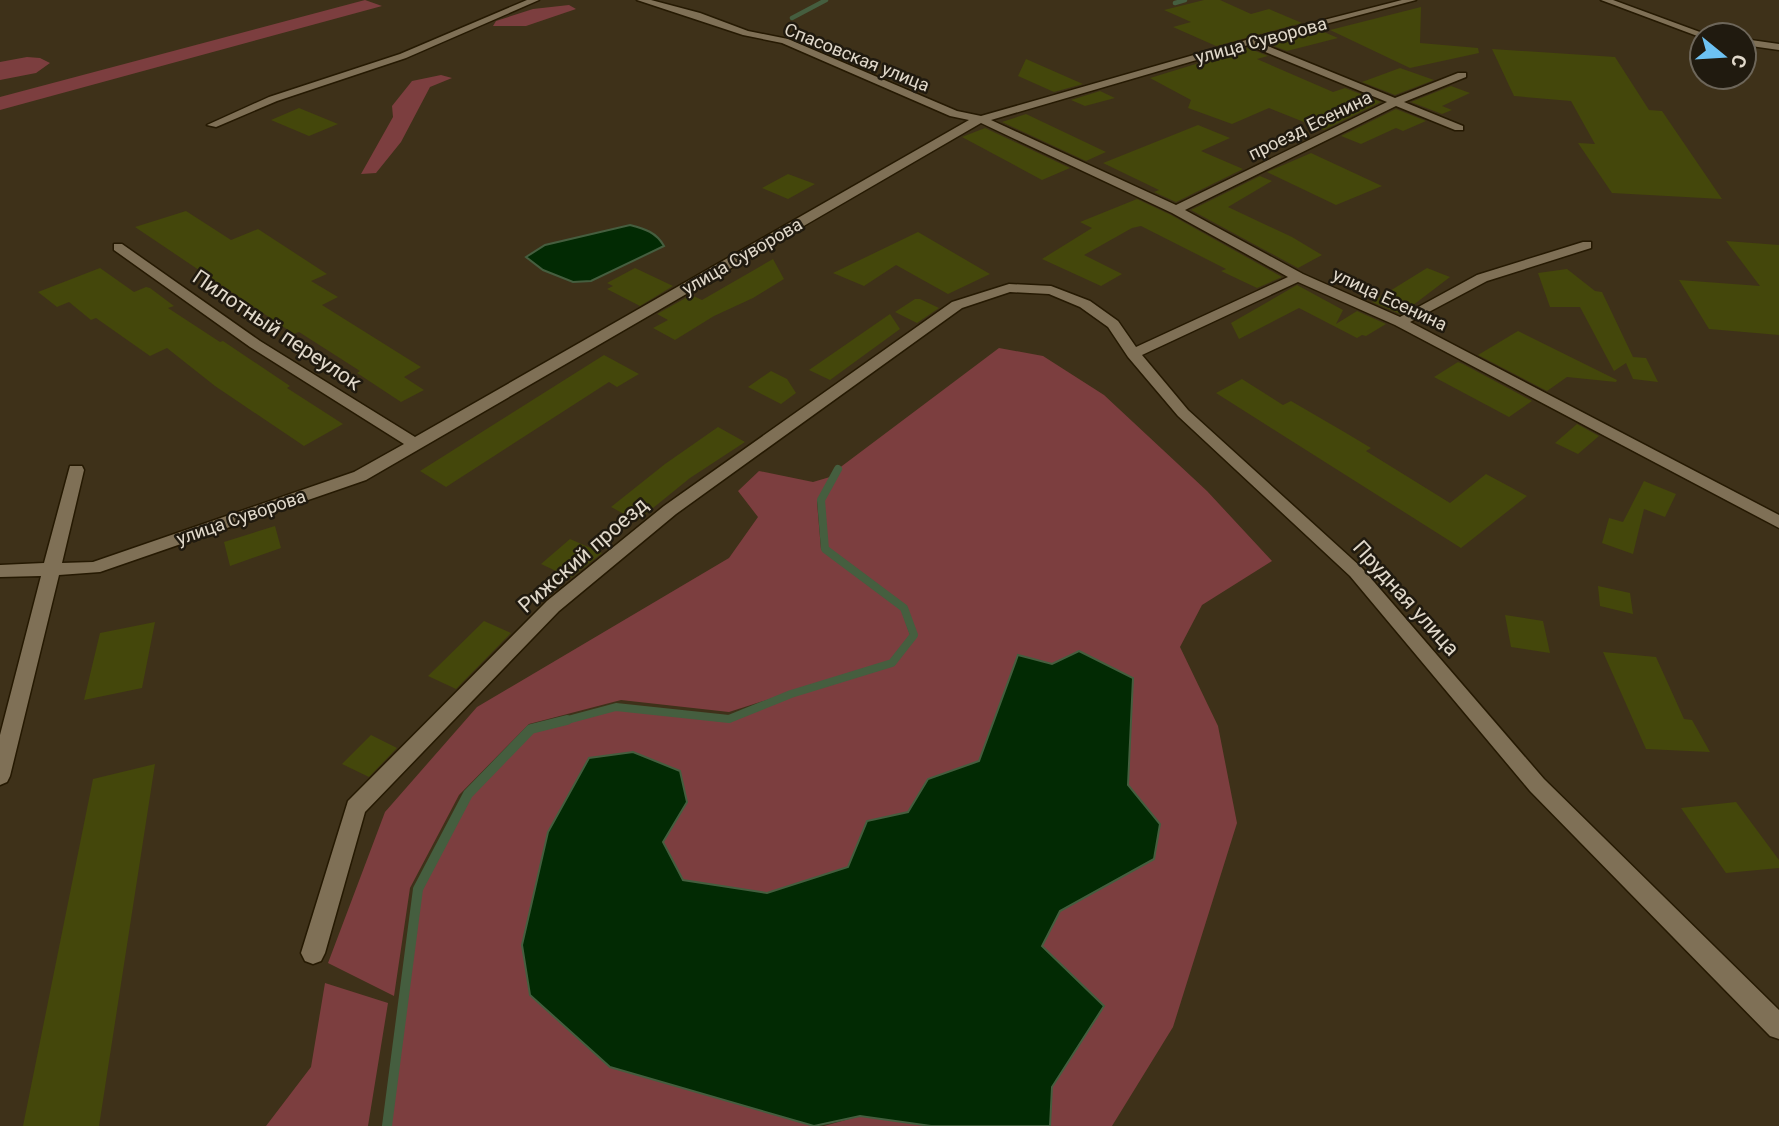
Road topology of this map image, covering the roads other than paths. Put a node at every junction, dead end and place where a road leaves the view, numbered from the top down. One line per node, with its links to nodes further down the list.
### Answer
1 (535, 0): 12 (street)
2 (641, 0): 11 (street, Спасовская улица)
3 (1412, 0): 6 (street, улица Суворова)
4 (1605, 0): 5 (street)
5 (1688, 30)
6 (1249, 42): 10 (street); 11 (street, улица Суворова)
7 (1758, 45): 8 (street)
8 (1779, 47)
9 (1462, 75): 10 (street, проезд Есенина)
10 (1395, 102): 13 (street); 14 (street, проезд Есенина)
11 (981, 119): 14 (street, улица Есенина); 21 (street, улица Суворова)
12 (212, 125)
13 (1459, 128)
14 (1176, 210): 17 (street, улица Есенина)
15 (1587, 245): 19 (street)
16 (118, 247): 21 (street, Пилотный переулок)
17 (1298, 277): 19 (street, улица Есенина); 20 (street)
18 (957, 305): 20 (street, Прудная улица); 27 (street, Рижский проезд)
19 (1400, 323): 23 (street, улица Есенина)
20 (1133, 354): 28 (street, Прудная улица)
21 (415, 444): 25 (street, улица Суворова)
22 (76, 470): 25 (street)
23 (1779, 522)
24 (5, 570): 25 (street, улица Суворова)
25 (52, 570): 26 (street)
26 (0, 776)
27 (313, 953)
28 (1779, 1027)

